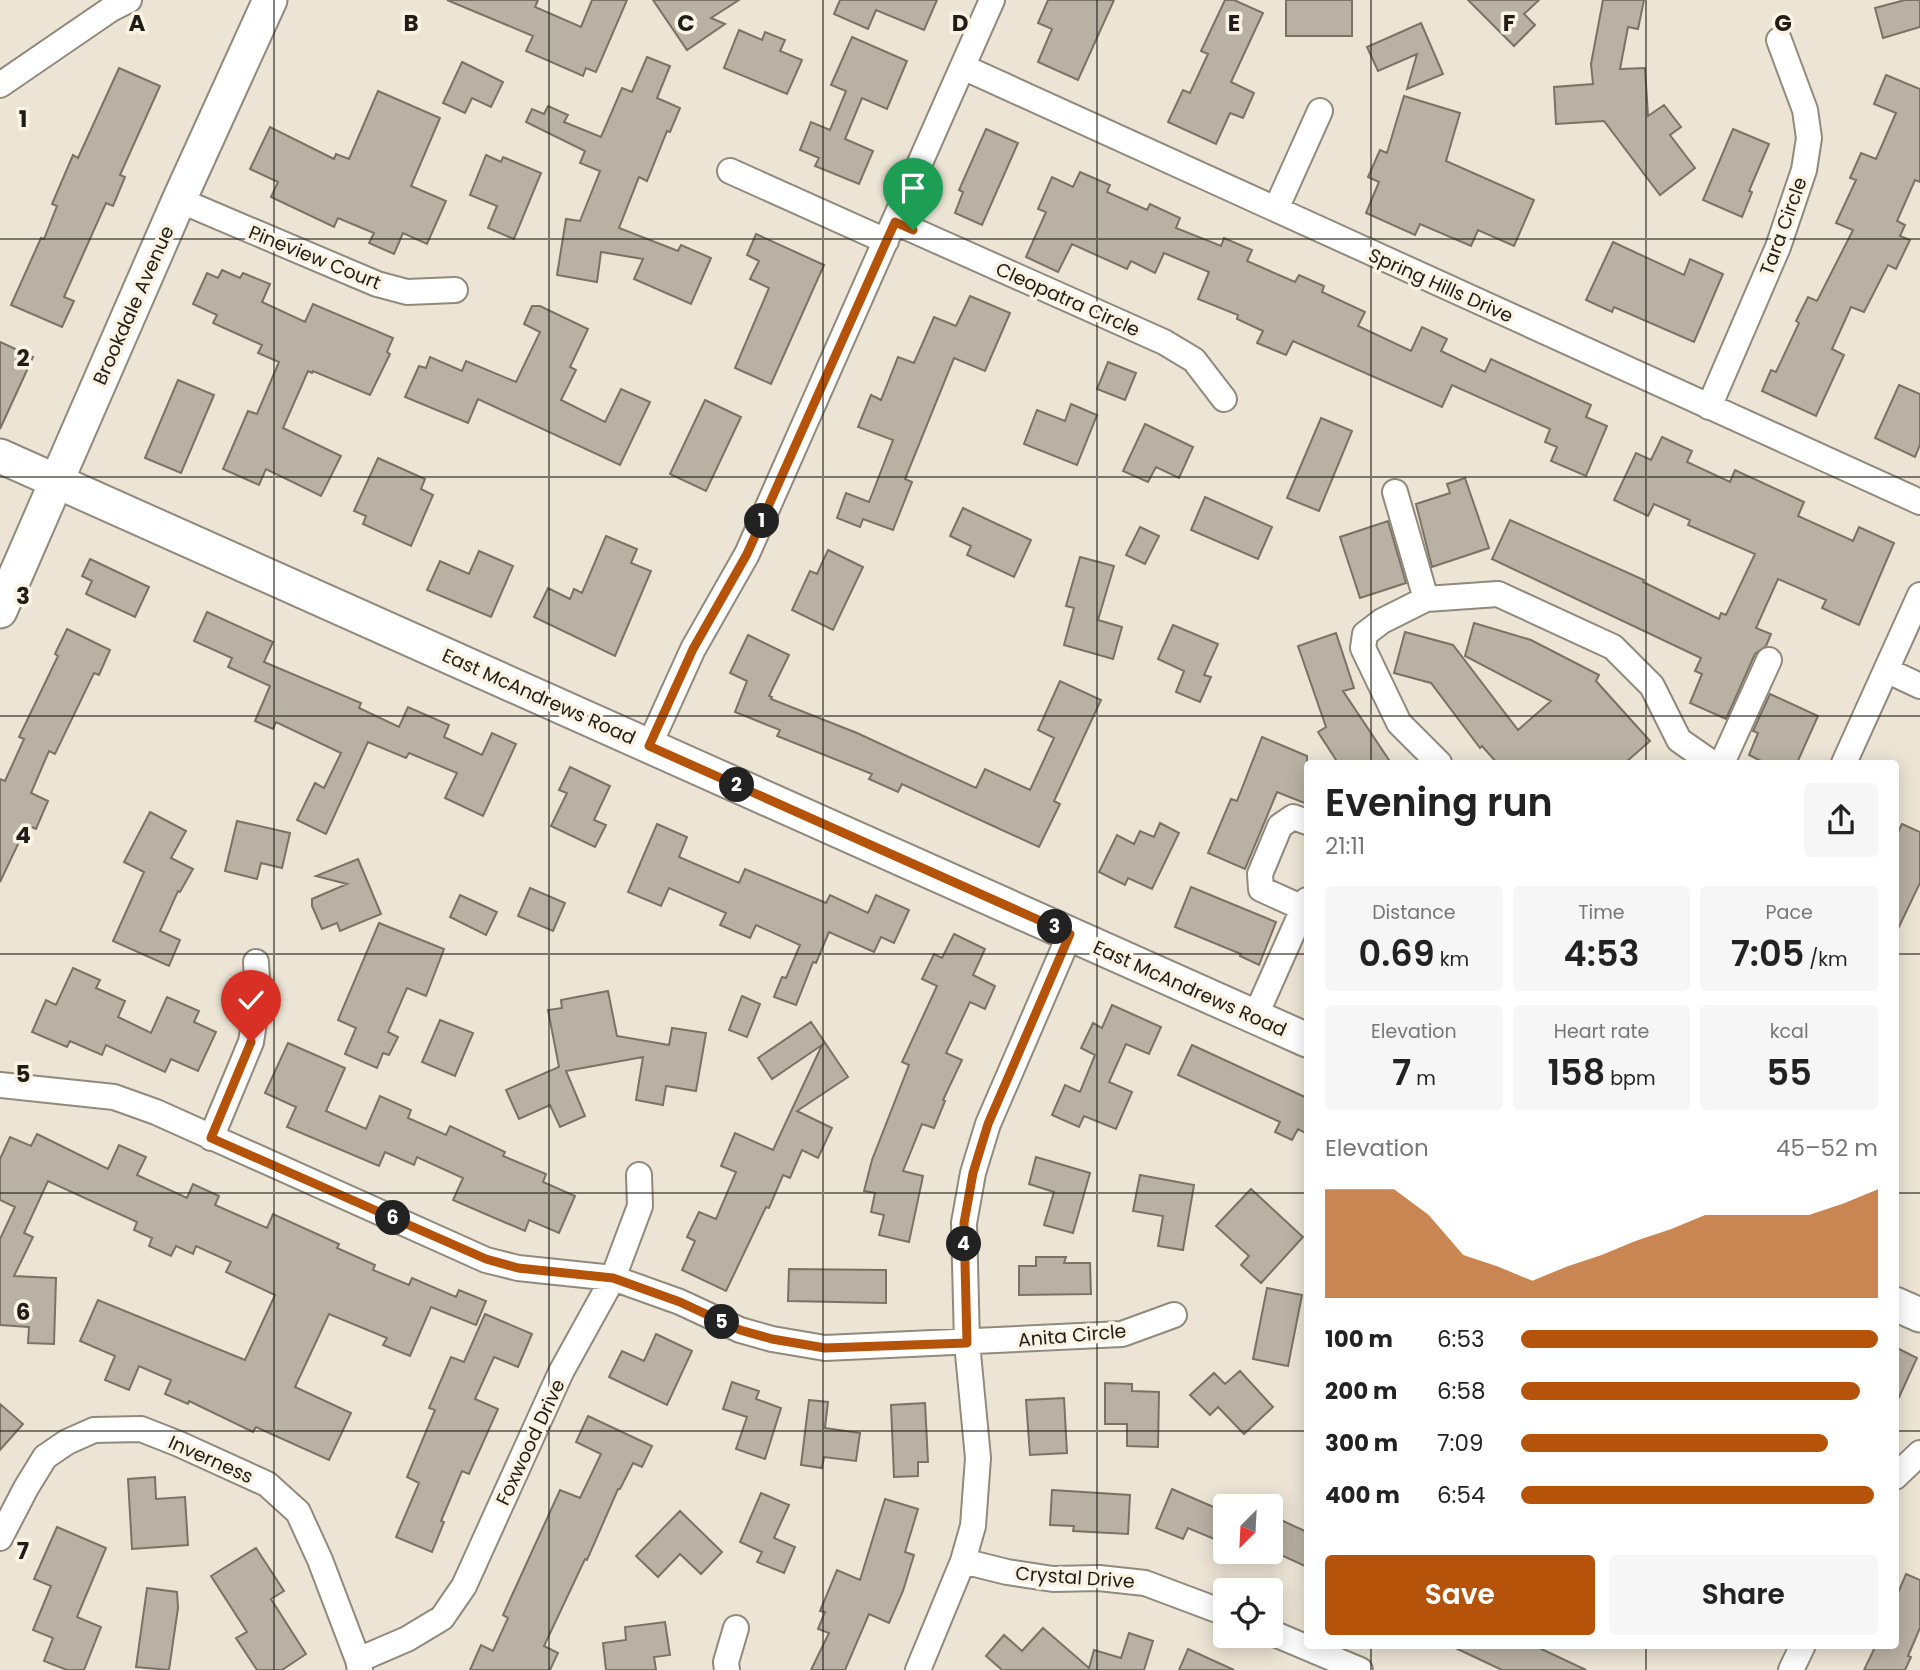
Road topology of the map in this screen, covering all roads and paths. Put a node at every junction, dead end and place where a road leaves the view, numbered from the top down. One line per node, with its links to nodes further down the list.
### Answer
1 (130, 0): 6 (street)
2 (992, 0): 5 (street)
3 (262, 2): 9 (main road, Brookdale Avenue)
4 (1779, 40): 14 (street, Tara Circle)
5 (963, 67): 10 (street, Spring Hills Drive); 11 (street)
6 (0, 85)
7 (1320, 111): 10 (street)
8 (730, 171): 11 (street, Cleopatra Circle)
9 (179, 200): 12 (street, Pineview Court); 16 (main road, Brookdale Avenue)
10 (1276, 209): 14 (street, Spring Hills Drive)
11 (890, 231): 13 (street, Cleopatra Circle); 25 (street)
12 (455, 290)
13 (1224, 399)
14 (1709, 407): 18 (street, Spring Hills Drive)
15 (0, 456): 16 (main road, East McAndrews Road)
16 (58, 480): 21 (main road, Brookdale Avenue); 25 (main road, East McAndrews Road)
17 (1395, 492): 20 (street)
18 (1920, 502)
19 (1920, 595): 23 (street)
20 (1426, 599): 26 (street); 27 (street)
21 (0, 611)
22 (1769, 660): 28 (street)
23 (1886, 670): 24 (street); 29 (street)
24 (1920, 685)
25 (649, 746): 33 (main road, East McAndrews Road)
26 (1427, 759)
27 (1708, 760)
28 (1723, 760)
29 (1845, 760)
30 (1304, 821): 31 (street)
31 (1304, 904)
32 (1304, 906): 35 (street)
33 (1070, 934): 35 (main road, East McAndrews Road); 44 (street)
34 (256, 962): 38 (street)
35 (1255, 1017): 36 (main road, East McAndrews Road)
36 (1304, 1039)
37 (0, 1086): 38 (street, Anita Circle)
38 (211, 1138): 40 (street, Anita Circle)
39 (639, 1175): 40 (street, Foxwood Drive)
40 (613, 1278): 44 (street, Anita Circle); 56 (street, Foxwood Drive)
41 (1899, 1306): 43 (main road)
42 (1174, 1315): 44 (street, Anita Circle)
43 (1920, 1315)
44 (967, 1343): 48 (street)
45 (1920, 1453): 46 (street)
46 (1899, 1473)
47 (0, 1538): 56 (street, Inverness)
48 (963, 1560): 49 (street, Crystal Drive); 58 (street)
49 (1213, 1608)
50 (736, 1628): 57 (street)
51 (1283, 1637): 52 (street)
52 (1304, 1645)
53 (1316, 1649): 55 (street)
54 (1801, 1649): 59 (street)
55 (1354, 1663)
56 (359, 1665)
57 (727, 1670)
58 (918, 1670)
59 (1791, 1670)

